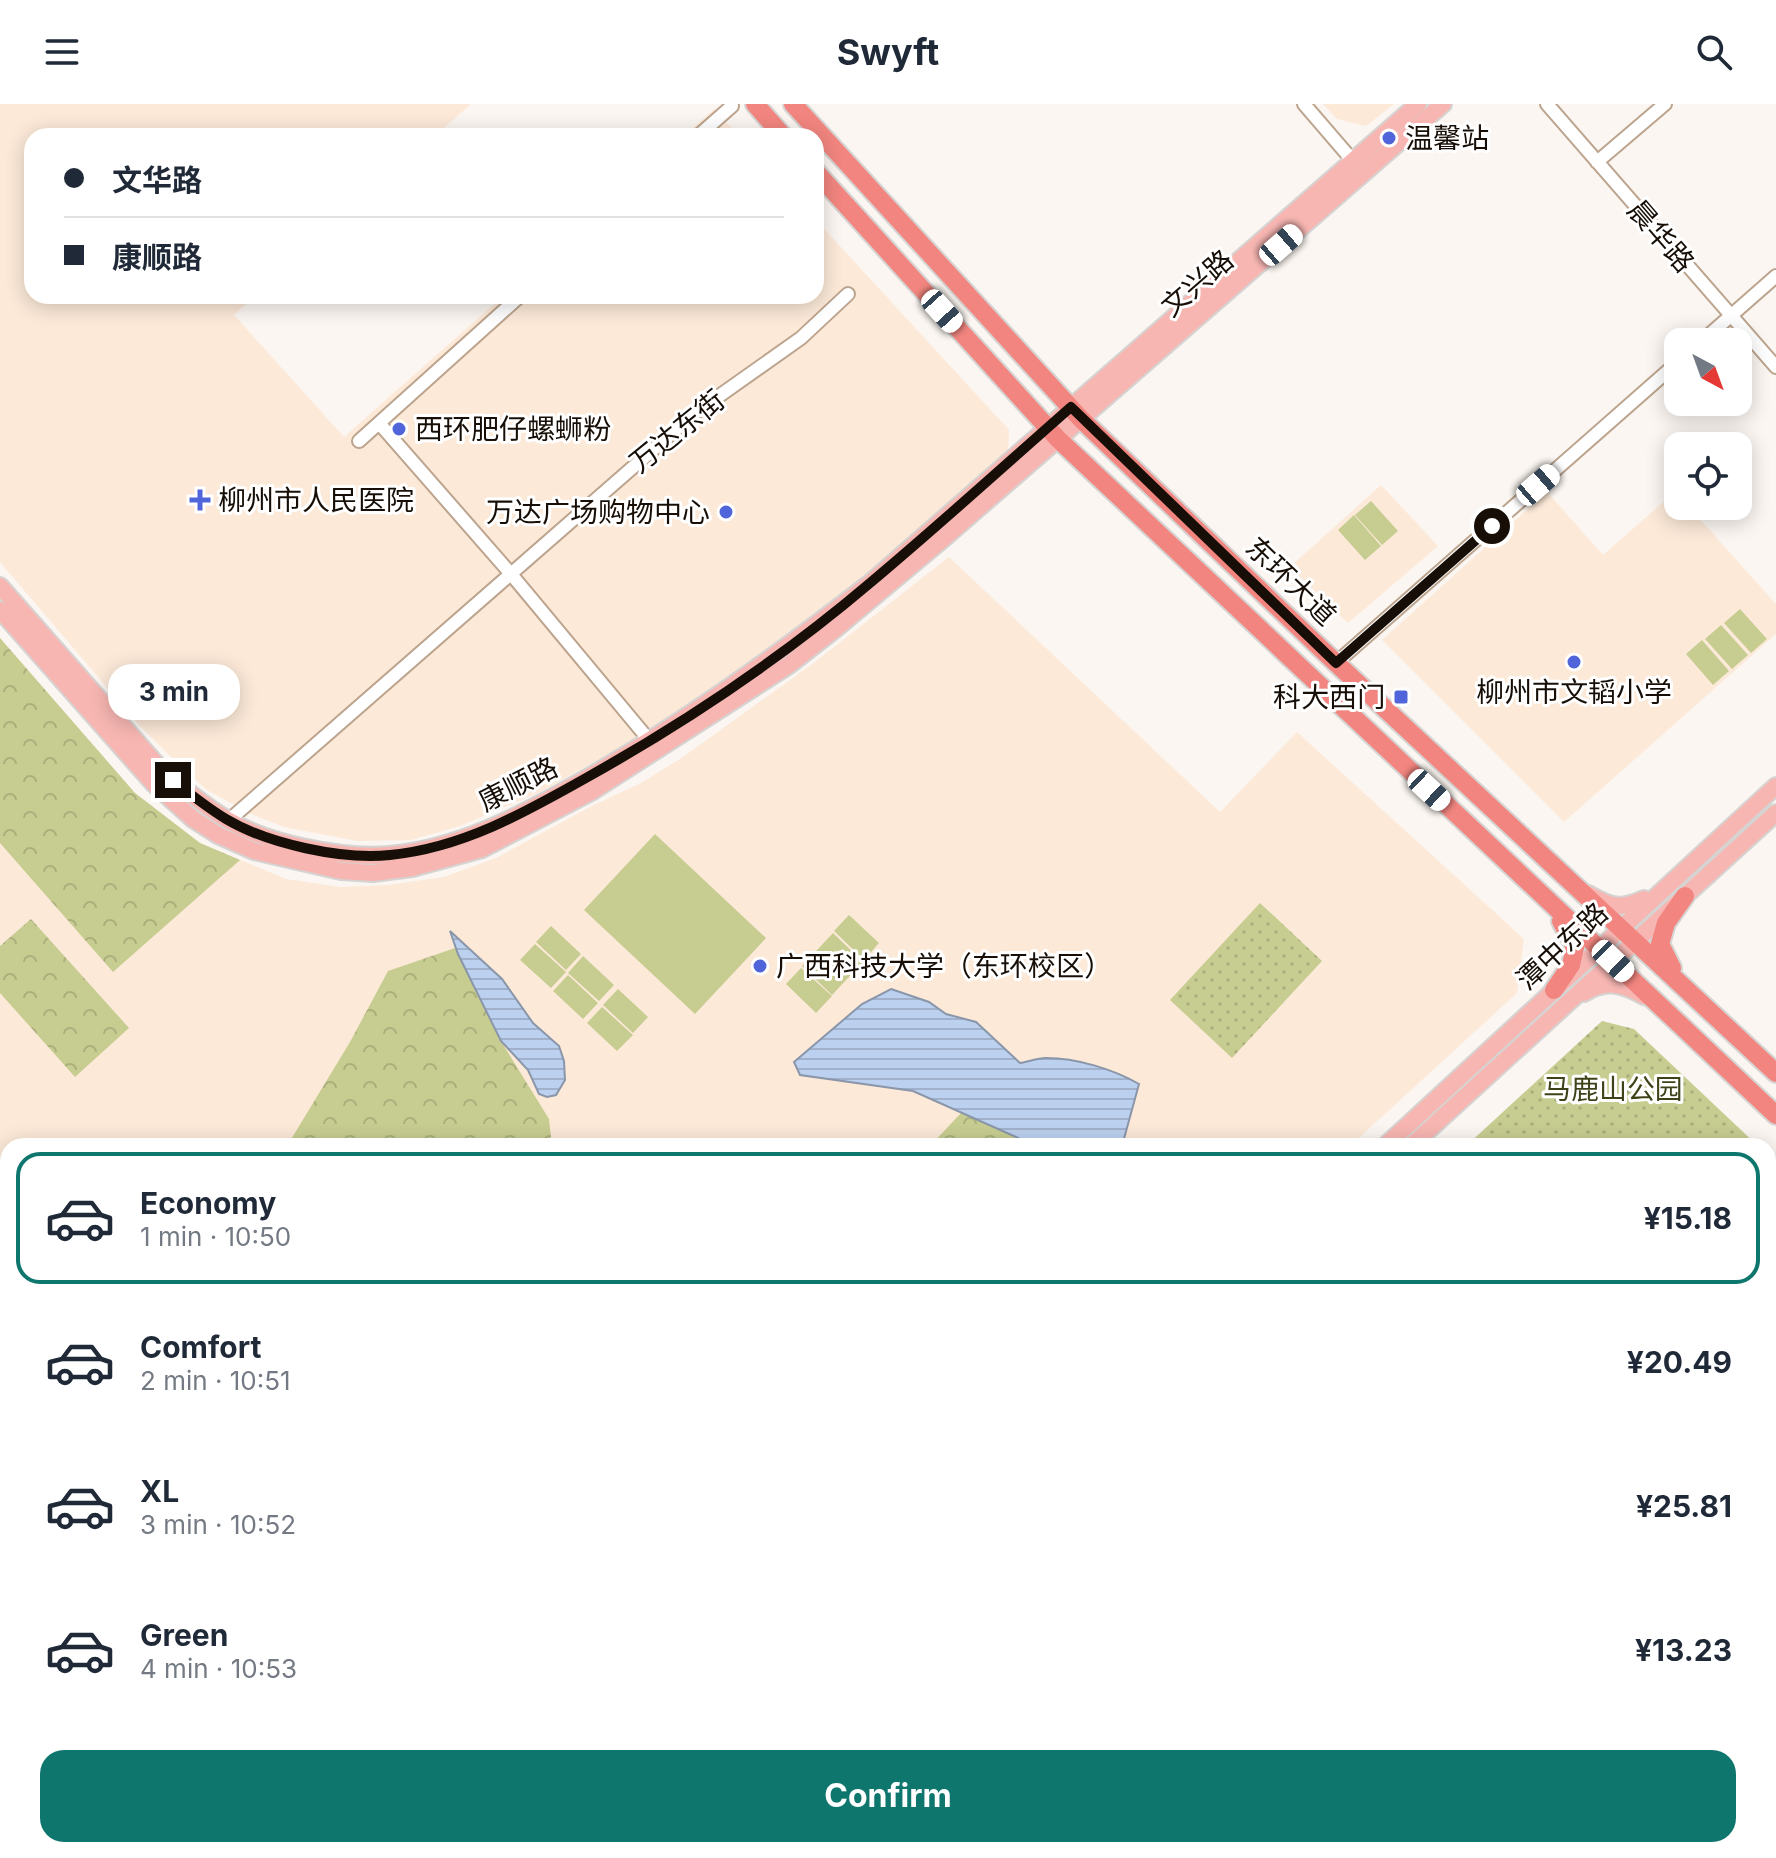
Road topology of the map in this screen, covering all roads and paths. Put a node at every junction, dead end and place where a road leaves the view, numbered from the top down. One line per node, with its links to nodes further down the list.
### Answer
1 (755, 104): 10 (highway)
2 (793, 104): 11 (highway, 东环大道)
3 (1304, 104): 13 (street)
4 (1418, 104): 13 (main road, 文兴路)
5 (1443, 104): 23 (main road, 文兴路)
6 (1547, 104): 14 (street, 晨华路)
7 (1665, 104): 14 (street)
8 (732, 106): 9 (street)
9 (707, 128)
10 (776, 128)
11 (815, 128)
12 (824, 138): 23 (highway, 东环大道)
13 (1353, 161): 23 (main road, 文兴路)
14 (1597, 162): 19 (street, 晨华路)
15 (824, 181): 25 (highway, 东环大道)
16 (1776, 276): 19 (street)
17 (848, 294): 27 (street, 万达东街)
18 (511, 304): 24 (street)
19 (1731, 315): 20 (street); 21 (street, 晨华路)
20 (1717, 328)
21 (1776, 367)
22 (1664, 374): 30 (street)
23 (1076, 413): 25 (main road, 文兴路); 30 (highway, 东环大道)
24 (379, 423): 26 (street); 27 (street)
25 (1053, 433): 29 (main road, 康顺路); 31 (main road, 康顺路); 38 (highway, 东环大道)
26 (359, 441)
27 (511, 574): 31 (street); 34 (street, 万达东街)
28 (0, 586): 34 (main road, 康顺路)
29 (0, 610)
30 (1336, 663): 36 (highway, 东环大道)
31 (649, 740): 34 (main road, 康顺路)
32 (1776, 786): 35 (main road, 潭中东路)
33 (1776, 813): 37 (main road, 潭中东路)
34 (228, 821)
35 (1669, 883): 36 (main road); 39 (main road, 潭中东路)
36 (1580, 890): 39 (highway, 东环大道)
37 (1685, 896): 40 (main road, 潭中东路); 43 (highway)
38 (1546, 899): 41 (highway, 东环大道); 44 (highway)
39 (1621, 927): 40 (highway, 东环大道); 41 (main road, 潭中东路)
40 (1636, 940): 42 (main road, 潭中东路); 43 (highway, 东环大道)
41 (1598, 948): 42 (highway, 东环大道); 44 (main road, 潭中东路)
42 (1613, 961): 44 (main road, 潭中东路); 45 (highway, 东环大道)
43 (1688, 989): 46 (highway, 东环大道)
44 (1560, 997): 45 (main road); 48 (main road, 潭中东路); 49 (main road, 潭中东路)
45 (1661, 1007): 47 (highway, 东环大道)
46 (1776, 1073)
47 (1776, 1115)
48 (1394, 1138)
49 (1419, 1138)

